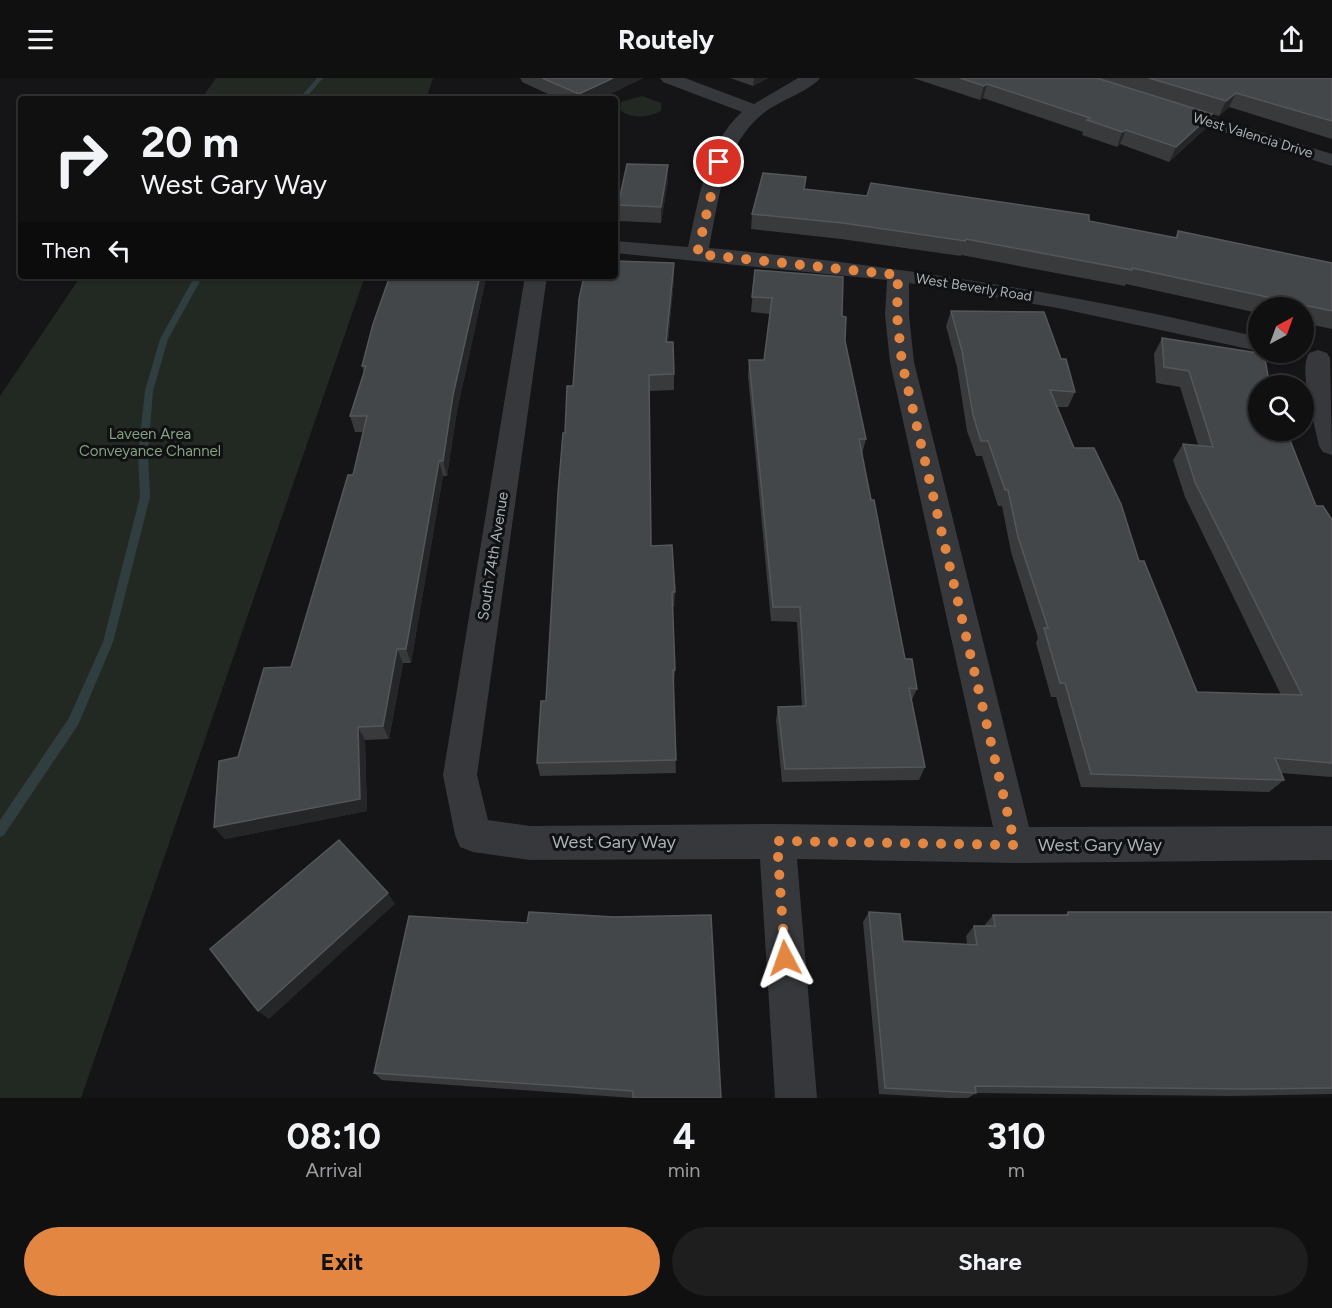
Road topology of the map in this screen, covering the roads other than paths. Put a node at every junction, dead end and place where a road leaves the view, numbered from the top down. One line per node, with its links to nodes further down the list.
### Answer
1 (669, 78): 4 (street)
2 (811, 78): 4 (street)
3 (1148, 102): 5 (street, West Valencia Drive)
4 (756, 111): 7 (street)
5 (1332, 160)
6 (618, 248): 7 (street, West Beverly Road)
7 (697, 254): 8 (street, West Beverly Road)
8 (898, 275): 10 (street, West Beverly Road); 16 (street)
9 (536, 279): 13 (street, South 74th Avenue)
10 (1248, 342)
11 (1315, 357): 12 (street)
12 (1332, 446)
13 (473, 835): 14 (street, West Gary Way)
14 (777, 841): 16 (street, West Gary Way); 17 (street)
15 (1332, 843): 16 (street, West Gary Way)
16 (1015, 845)
17 (796, 1098)

